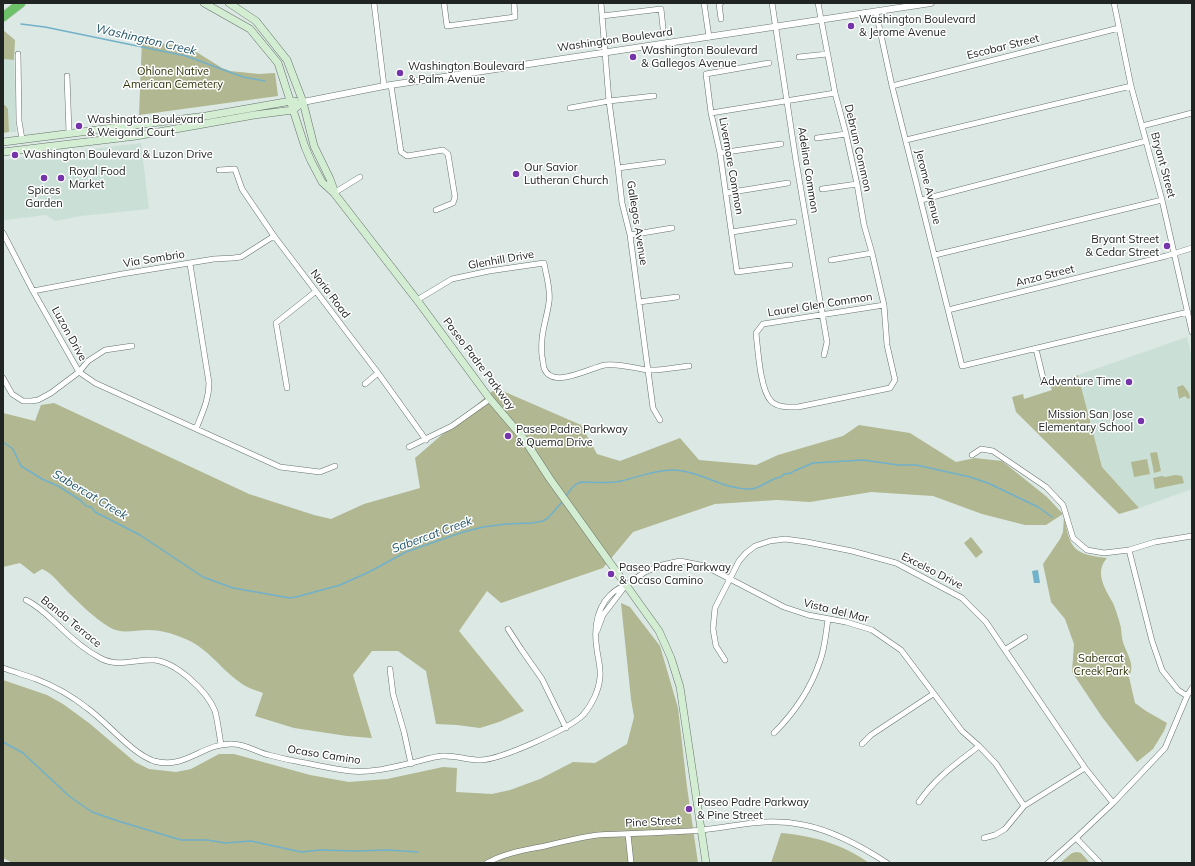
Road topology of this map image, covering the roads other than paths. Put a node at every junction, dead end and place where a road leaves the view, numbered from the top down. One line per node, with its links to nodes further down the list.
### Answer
1 (21, 3): 17 (highway)
2 (204, 3): 35 (main road, Paseo Padre Parkway)
3 (229, 3): 38 (main road, Paseo Padre Parkway)
4 (374, 3): 5 (street); 30 (street)
5 (381, 3)
6 (444, 3): 7 (street)
7 (514, 3)
8 (601, 3): 16 (street, Gallegos Avenue)
9 (704, 3): 23 (street)
10 (721, 3): 18 (street)
11 (772, 3): 20 (street, Adelina Common)
12 (818, 3): 19 (street, Debrum Common)
13 (931, 3): 15 (street, Washington Boulevard)
14 (1114, 3): 22 (street, Bryant Street)
15 (876, 12): 19 (street, Washington Boulevard); 31 (street, Jerome Avenue)
16 (602, 16): 21 (street); 24 (street, Gallegos Avenue)
17 (3, 17)
18 (721, 19)
19 (821, 20): 20 (street, Washington Boulevard); 26 (street, Debrum Common)
20 (776, 27): 23 (street, Washington Boulevard); 37 (street, Adelina Common)
21 (663, 28)
22 (1119, 28): 31 (street, Escobar Street); 32 (street, Bryant Street)
23 (709, 37): 24 (street, Washington Boulevard)
24 (605, 52): 30 (street, Washington Boulevard); 36 (street, Gallegos Avenue)
25 (18, 54): 47 (street)
26 (827, 54): 27 (street); 33 (street, Debrum Common)
27 (799, 57)
28 (769, 64): 41 (street, Livermore Common)
29 (67, 76): 44 (street)
30 (388, 85): 38 (street, Washington Boulevard); 65 (street)
31 (892, 86): 48 (street, Jerome Avenue)
32 (1131, 86): 43 (street, Bryant Street); 48 (street)
33 (835, 93): 37 (street); 45 (street, Debrum Common)
34 (654, 96): 36 (street)
35 (291, 101): 38 (main road, Washington Boulevard); 40 (main road, Paseo Padre Parkway); 44 (main road, Washington Boulevard)
36 (609, 101): 39 (street); 55 (street, Gallegos Avenue)
37 (787, 101): 41 (street); 88 (street, Adelina Common)
38 (303, 102): 40 (main road, Washington Boulevard); 61 (main road, Paseo Padre Parkway)
39 (570, 108)
40 (293, 110): 52 (main road); 61 (main road, Paseo Padre Parkway)
41 (711, 113): 53 (street, Livermore Common)
42 (1192, 113): 43 (street)
43 (1142, 126): 49 (street, Bryant Street)
44 (69, 133): 47 (main road, Washington Boulevard)
45 (846, 134): 46 (street); 59 (street, Debrum Common)
46 (817, 138)
47 (22, 139): 50 (main road, Washington Boulevard)
48 (906, 140): 63 (street, Jerome Avenue)
49 (1146, 141): 63 (street); 64 (street, Bryant Street)
50 (3, 142)
51 (781, 144): 53 (street)
52 (3, 152)
53 (720, 153): 62 (street, Livermore Common)
54 (663, 162): 55 (street)
55 (618, 168): 70 (street, Gallegos Avenue)
56 (219, 170): 71 (street, Noria Road)
57 (360, 176): 61 (street)
58 (788, 183): 62 (street)
59 (857, 184): 60 (street); 73 (street, Debrum Common)
60 (822, 189)
61 (334, 192): 83 (main road, Paseo Padre Parkway)
62 (726, 193): 68 (street, Livermore Common)
63 (921, 200): 75 (street, Jerome Avenue)
64 (1162, 200): 74 (street, Bryant Street); 75 (street)
65 (436, 210)
66 (794, 222): 68 (street)
67 (672, 228): 70 (street)
68 (732, 232): 78 (street, Livermore Common)
69 (3, 233): 80 (street, Luzon Drive)
70 (630, 235): 84 (street, Gallegos Avenue)
71 (274, 236): 77 (street, Via Sombrio); 81 (street, Noria Road)
72 (1192, 248): 74 (street, Anza Street)
73 (872, 253): 76 (street); 79 (street, Debrum Common)
74 (1174, 254): 86 (street, Anza Street); 87 (street, Bryant Street)
75 (935, 255): 86 (street, Jerome Avenue)
76 (831, 260)
77 (190, 264): 80 (street, Via Sombrio); 103 (street)
78 (790, 265)
79 (878, 281): 85 (street, Laurel Glen Common)
80 (33, 291): 95 (street, Luzon Drive)
81 (316, 292): 96 (street, Noria Road); 100 (street)
82 (677, 297): 84 (street)
83 (417, 300): 94 (street, Glenhill Drive); 101 (main road, Paseo Padre Parkway)
84 (639, 302): 94 (street, Gallegos Avenue)
85 (884, 305): 88 (street, Laurel Glen Common); 88 (street, Laurel Glen Common)
86 (948, 310): 91 (street, Jerome Avenue)
87 (1188, 312): 89 (street, Bryant Street); 91 (street)
88 (822, 315): 92 (street, Adelina Common)
89 (1192, 332)
90 (132, 346): 95 (street)
91 (1036, 349): 98 (street)
92 (824, 356)
93 (690, 366): 94 (street)
94 (648, 370): 102 (street, Gallegos Avenue)
95 (79, 372): 97 (street); 103 (street, Luzon Drive)
96 (378, 373): 99 (street); 104 (street, Noria Road)
97 (3, 378)
98 (1044, 382)
99 (365, 384)
100 (287, 388)
101 (490, 399): 104 (street); 111 (main road, Paseo Padre Parkway)
102 (660, 420)
103 (196, 429): 107 (street, Luzon Drive)
104 (426, 440): 105 (street)
105 (409, 447)
106 (972, 455): 109 (street)
107 (335, 466)
108 (1192, 536): 109 (street)
109 (1129, 550): 122 (street)
110 (730, 578): 111 (street, Vista del Mar); 113 (street, Vista del Mar); 116 (street, Excelso Drive); 117 (street, Excelso Drive)
111 (626, 585): 123 (street, Ocaso Camino); 133 (main road, Paseo Padre Parkway)
112 (26, 600): 125 (street, Banda Terrace)
113 (828, 619): 121 (street, Vista del Mar); 124 (street)
114 (508, 629): 123 (street)
115 (1025, 637): 116 (street)
116 (1006, 649): 129 (street, Excelso Drive)
117 (725, 660)
118 (3, 668): 125 (street, Ocaso Camino)
119 (390, 669): 128 (street)
120 (1192, 688): 122 (street)
121 (933, 694): 126 (street); 127 (street, Vista del Mar)
122 (1187, 696): 131 (street)
123 (566, 728): 128 (street, Ocaso Camino)
124 (774, 733)
125 (220, 744): 128 (street, Ocaso Camino)
126 (862, 744)
127 (979, 746): 130 (street); 132 (street, Vista del Mar)
128 (411, 764)
129 (1085, 768): 131 (street, Excelso Drive); 132 (street)
130 (919, 802)
131 (1113, 803): 136 (street)
132 (1024, 806): 135 (street)
133 (702, 830): 134 (street, Pine Street); 139 (main road, Paseo Padre Parkway); 140 (street, Pine Street)
134 (628, 834): 137 (street, Pine Street); 138 (street)
135 (984, 838)
136 (1076, 838): 141 (street); 142 (street)
137 (487, 863)
138 (631, 863)
139 (706, 863)
140 (886, 863)
141 (1048, 863)
142 (1100, 863)

